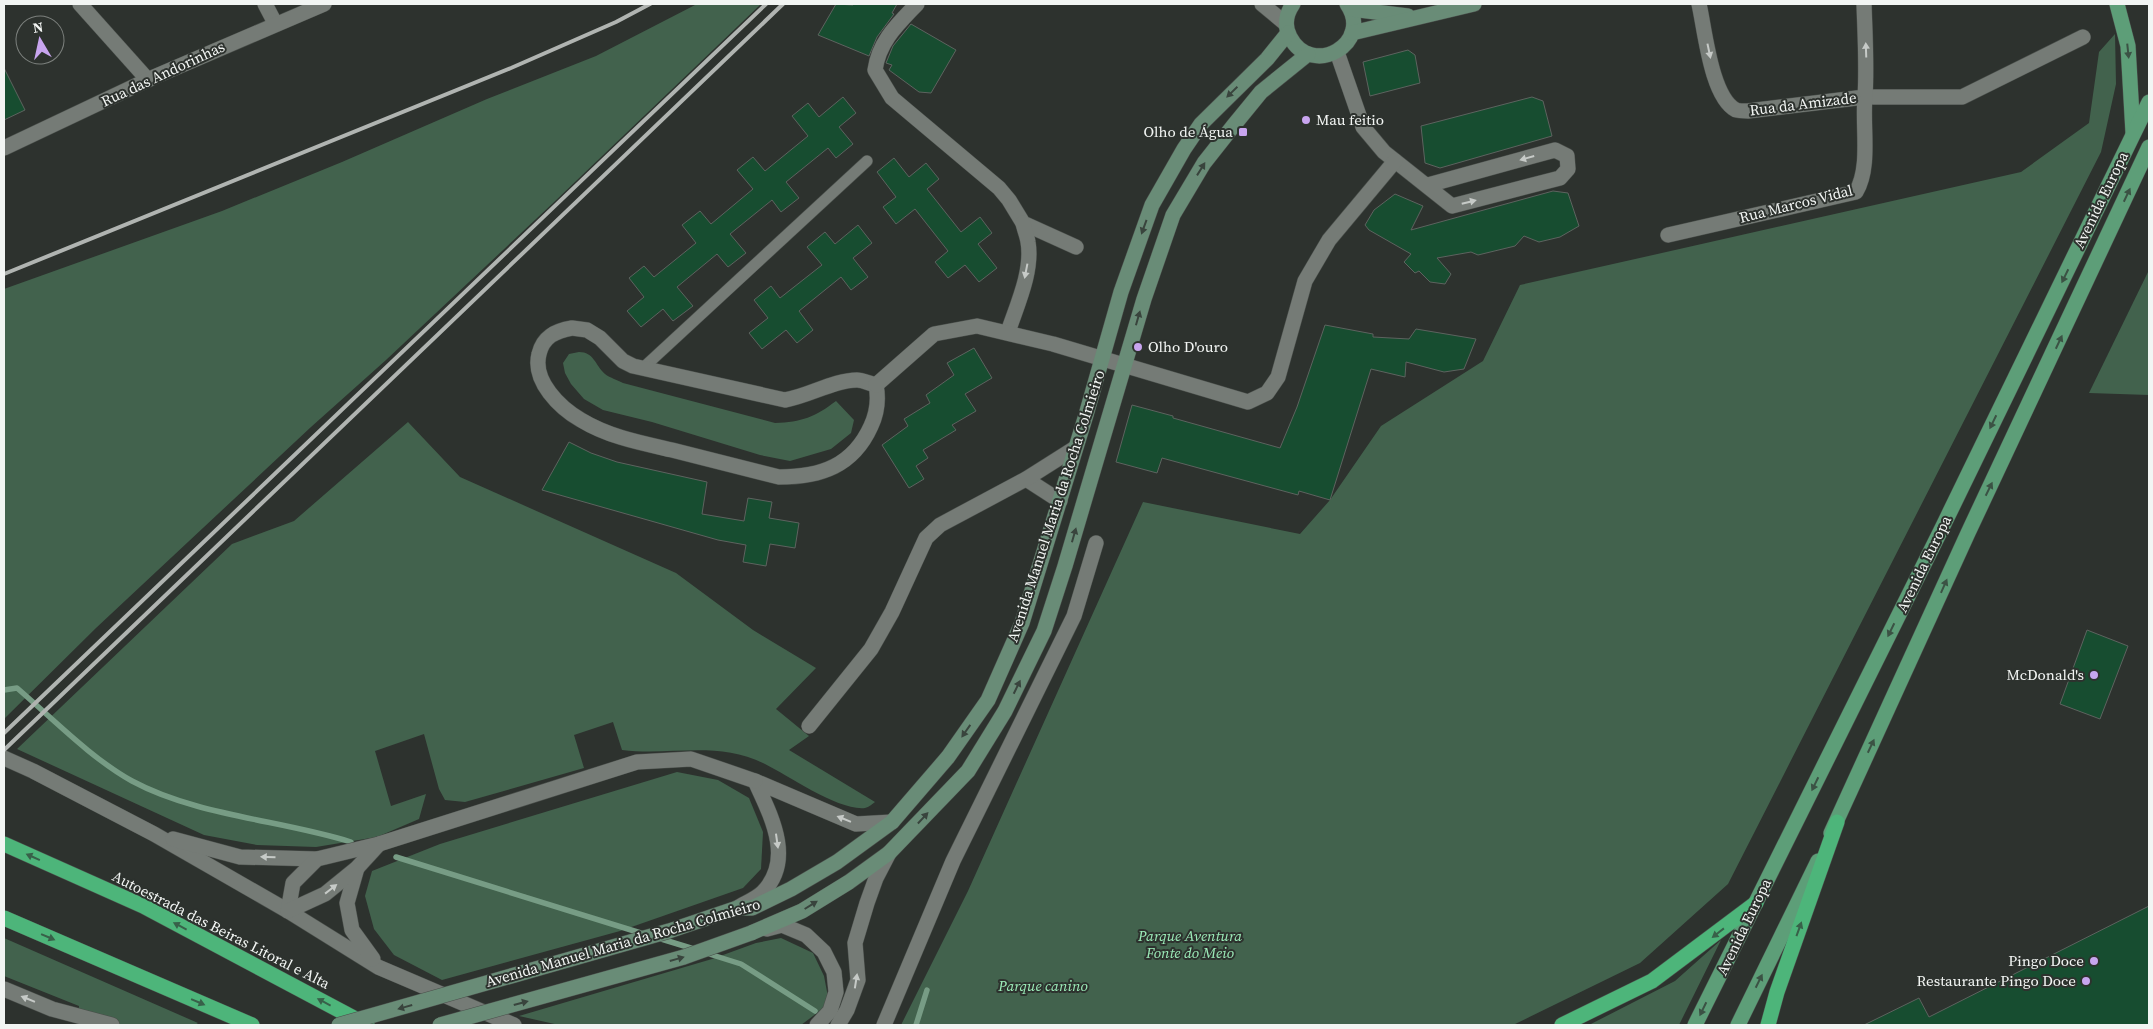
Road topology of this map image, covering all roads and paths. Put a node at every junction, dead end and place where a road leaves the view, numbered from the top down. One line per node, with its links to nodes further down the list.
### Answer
1 (80, 4): 19 (street)
2 (265, 4): 13 (street)
3 (324, 4): 13 (street, Rua das Andorinhas)
4 (917, 4): 28 (street)
5 (1262, 4): 14 (street)
6 (1293, 4): 14 (main road, Avenida Manuel Maria da Rocha Colmieiro)
7 (1474, 4): 12 (main road)
8 (1699, 4): 20 (street, Rua da Amizade, one-way to 20)
9 (1864, 4): 20 (street, Rua Marcos Vidal, one-way to 9)
10 (2117, 4): 22 (main road, one-way to 22)
11 (1349, 6): 12 (main road); 15 (main road)
12 (1415, 17): 15 (main road)
13 (275, 23): 19 (street, Rua das Andorinhas)
14 (1287, 29): 18 (main road); 32 (main road, Avenida Manuel Maria da Rocha Colmieiro, one-way to 32)
15 (1352, 33): 17 (main road)
16 (2083, 37): 20 (street)
17 (1337, 52): 18 (main road); 26 (street)
18 (1308, 54): 33 (main road, Avenida Manuel Maria da Rocha Colmieiro, one-way to 18)
19 (148, 80): 24 (street, Rua das Andorinhas)
20 (1864, 97): 29 (street, Rua Marcos Vidal)
21 (2149, 102): 22 (main road, Avenida Europa)
22 (2133, 135): 51 (main road, Avenida Europa, one-way to 51)
23 (2149, 147): 44 (main road, Avenida Europa, one-way to 23)
24 (4, 148)
25 (867, 161): 34 (street)
26 (1395, 161): 27 (street); 33 (street)
27 (1428, 185): 27 (street, one-way to 27)
28 (1023, 223): 30 (street); 31 (street, one-way to 31)
29 (1668, 235)
30 (1076, 247)
31 (1008, 332): 32 (street); 35 (street)
32 (1103, 359): 33 (street); 36 (main road, Avenida Manuel Maria da Rocha Colmieiro)
33 (1124, 365): 48 (main road, Avenida Manuel Maria da Rocha Colmieiro, one-way to 33)
34 (643, 368): 35 (street); 35 (street)
35 (876, 386)
36 (1075, 448): 37 (street); 38 (main road, Avenida Manuel Maria da Rocha Colmieiro)
37 (1026, 479): 38 (street); 40 (street)
38 (1060, 501): 43 (main road, Avenida Manuel Maria da Rocha Colmieiro, one-way to 43)
39 (1096, 543): 66 (street)
40 (809, 726)
41 (4, 758): 45 (street)
42 (755, 781): 43 (street, one-way to 42); 47 (street); 52 (street, one-way to 52)
43 (892, 822): 52 (main road, Avenida Manuel Maria da Rocha Colmieiro)
44 (1837, 822): 69 (main road, Avenida Europa, one-way to 44); 70 (highway, one-way to 44)
45 (154, 834): 49 (street, one-way to 45); 53 (street)
46 (4, 844): 61 (highway, Autoestrada das Beiras Litoral e Alta, one-way to 46)
47 (379, 844): 49 (street); 50 (street)
48 (889, 853): 55 (main road, Avenida Manuel Maria da Rocha Colmieiro, one-way to 48); 65 (street, one-way to 48)
49 (317, 859): 53 (street)
50 (357, 868): 53 (street, one-way to 50); 56 (street)
51 (1756, 903): 67 (highway, one-way to 67); 68 (main road, Avenida Europa, one-way to 68)
52 (737, 908): 60 (main road, Avenida Manuel Maria da Rocha Colmieiro, one-way to 60, bridge)
53 (288, 911): 56 (street)
54 (4, 918): 59 (highway, one-way to 59)
55 (751, 933): 62 (main road, Avenida Manuel Maria da Rocha Colmieiro, one-way to 55, bridge); 64 (street)
56 (378, 967): 63 (street)
57 (4, 989): 58 (street, one-way to 57)
58 (112, 1025)
59 (252, 1025)
60 (338, 1025)
61 (367, 1025)
62 (440, 1025)
63 (514, 1025)
64 (817, 1025)
65 (838, 1025)
66 (884, 1025)
67 (1562, 1025)
68 (1695, 1025)
69 (1738, 1025)
70 (1768, 1025)

